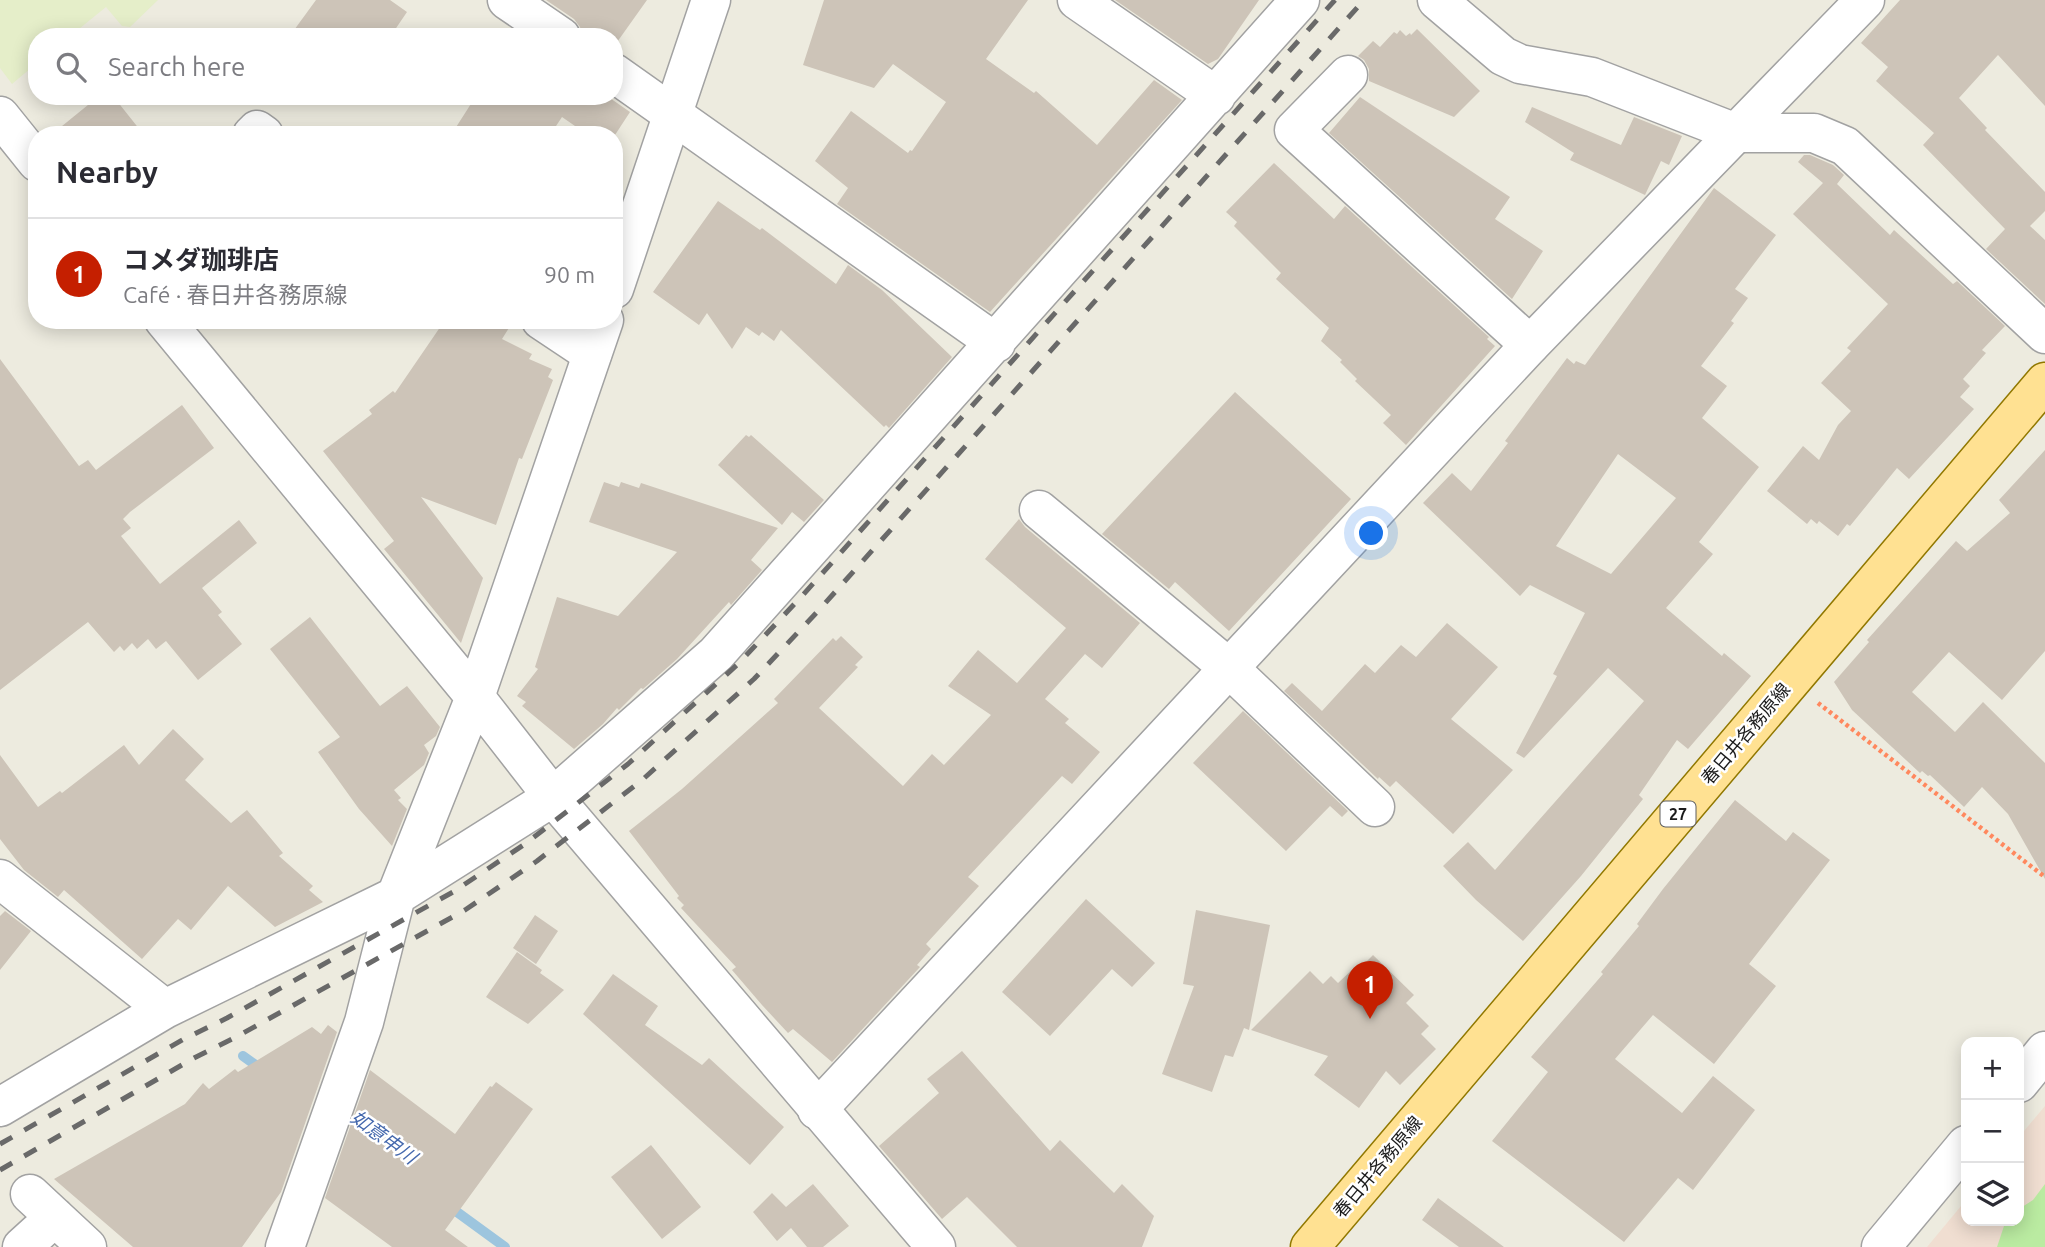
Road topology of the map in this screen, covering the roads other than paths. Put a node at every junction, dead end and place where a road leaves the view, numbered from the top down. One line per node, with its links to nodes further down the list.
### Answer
1 (507, 0): 7 (street)
2 (711, 0): 11 (street)
3 (1077, 0): 10 (street)
4 (1300, 0): 10 (street)
5 (1437, 0): 13 (street)
6 (1865, 0): 13 (street)
7 (548, 28)
8 (1348, 75): 21 (street)
9 (623, 79): 11 (street)
10 (1216, 96): 20 (street)
11 (674, 114): 15 (street); 20 (street)
12 (0, 116): 14 (street)
13 (1736, 132): 18 (street); 21 (street)
14 (28, 151)
15 (623, 263)
16 (171, 329): 25 (street)
17 (571, 329): 19 (street)
18 (2045, 334)
19 (598, 337): 25 (street)
20 (996, 343): 26 (street)
21 (1530, 345): 24 (street)
22 (2045, 382): 40 (main road, 春日井各務原線 / 27)
23 (1039, 510): 24 (street)
24 (1228, 668): 27 (street); 34 (street)
25 (475, 697): 26 (street); 29 (street)
26 (553, 797): 29 (street); 34 (street)
27 (1375, 807)
28 (0, 880): 30 (street)
29 (396, 896): 30 (street); 38 (street)
30 (164, 1009): 33 (street)
31 (2045, 1051): 32 (street)
32 (2024, 1077)
33 (0, 1107)
34 (817, 1110): 39 (street)
35 (1961, 1151): 41 (street)
36 (22, 1247): 37 (street)
37 (87, 1247)
38 (285, 1247)
39 (936, 1247)
40 (1310, 1247)
41 (1881, 1247)

